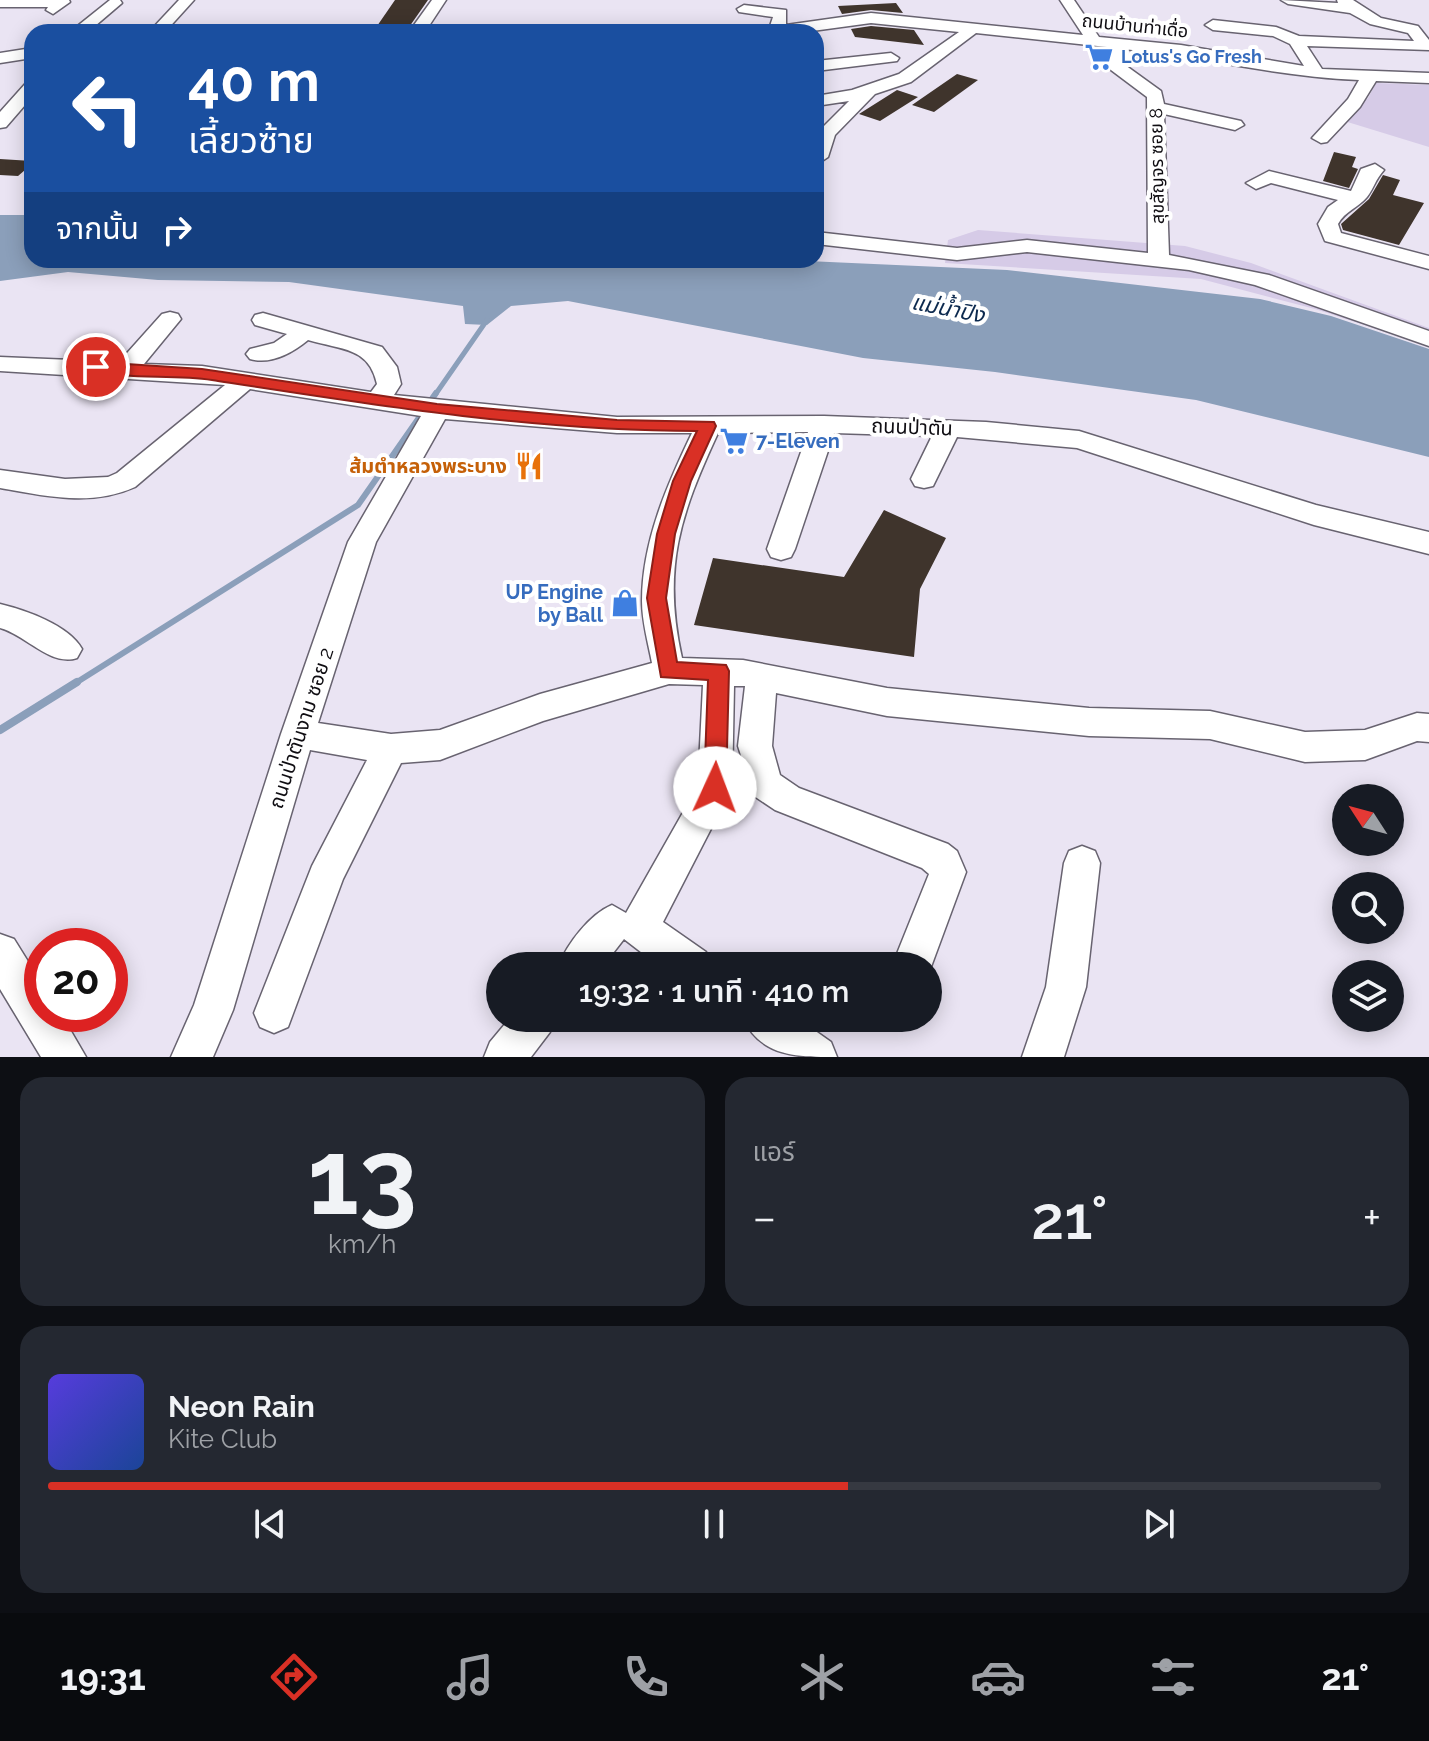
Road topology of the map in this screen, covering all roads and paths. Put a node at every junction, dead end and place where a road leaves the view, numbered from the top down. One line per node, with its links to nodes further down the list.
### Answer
1 (187, 0): 11 (street)
2 (439, 0): 12 (street)
3 (1067, 0): 18 (street)
4 (1288, 0): 7 (street)
5 (0, 3): 9 (street)
6 (115, 3): 10 (street)
7 (1348, 4): 17 (street)
8 (744, 9): 13 (street)
9 (53, 10)
10 (88, 24)
11 (164, 24)
12 (422, 24)
13 (783, 24)
14 (824, 25): 16 (street, ถนนบ้านท่าเดื่อ)
15 (1213, 25): 19 (street)
16 (971, 30): 18 (street, ถนนบ้านท่าเดื่อ); 30 (street)
17 (1425, 39): 19 (street)
18 (1093, 41): 20 (street, ถนนบ้านท่าเดื่อ)
19 (1296, 41): 25 (street)
20 (1114, 43): 25 (street, ถนนบ้านท่าเดื่อ); 33 (street, สุขสัญจร ซอย 8)
21 (24, 54): 22 (street)
22 (0, 58)
23 (891, 58): 24 (street)
24 (824, 66)
25 (1317, 73): 27 (street, ถนนบ้านท่าเดื่อ)
26 (824, 77): 29 (street)
27 (1369, 77): 28 (street, ถนนบ้านท่าเดื่อ); 37 (street)
28 (1429, 78)
29 (833, 88)
30 (869, 91): 32 (street); 38 (street)
31 (24, 95): 35 (street)
32 (824, 99)
33 (1156, 107): 36 (street); 43 (street, สุขสัญจร ซอย 8)
34 (24, 115): 35 (street)
35 (2, 117)
36 (1235, 125)
37 (1321, 138)
38 (824, 140)
39 (1375, 170): 41 (street)
40 (1256, 183): 41 (street)
41 (1352, 197): 44 (street)
42 (824, 239): 43 (street)
43 (1159, 261): 48 (street)
44 (1429, 263)
45 (170, 319): 51 (street)
46 (263, 320): 47 (street)
47 (305, 332): 49 (street); 53 (street)
48 (1429, 339)
49 (258, 354)
50 (0, 364): 51 (street, ถนนป่าตัน)
51 (127, 368): 52 (street, ถนนป่าตัน)
52 (245, 381): 53 (street, ถนนป่าตัน); 58 (street)
53 (378, 401): 54 (street, ถนนป่าตัน)
54 (424, 408): 56 (street, ถนนป่าตัน); 68 (street, ถนนป่าตันงาม ซอย 2)
55 (824, 424): 56 (street, ถนนป่าตัน); 57 (street, ถนนป่าตัน); 61 (street)
56 (708, 426): 64 (street)
57 (948, 429): 59 (street); 60 (street, ถนนป่าตัน)
58 (0, 479)
59 (924, 479)
60 (1429, 543)
61 (781, 549)
62 (0, 616): 63 (street)
63 (66, 649)
64 (669, 671): 65 (street); 69 (street)
65 (719, 671): 66 (street); 73 (street)
66 (762, 676): 67 (street); 74 (street)
67 (1429, 728)
68 (298, 734): 69 (street); 80 (street, ถนนป่าตันงาม ซอย 2)
69 (391, 749): 76 (street)
70 (1082, 863): 83 (street)
71 (612, 924): 72 (street)
72 (589, 952)
73 (672, 952)
74 (917, 952)
75 (0, 953): 79 (street)
76 (274, 1013)
77 (525, 1032): 81 (street)
78 (782, 1032): 82 (street)
79 (65, 1057)
80 (192, 1057)
81 (505, 1057)
82 (816, 1057)
83 (1043, 1057)

